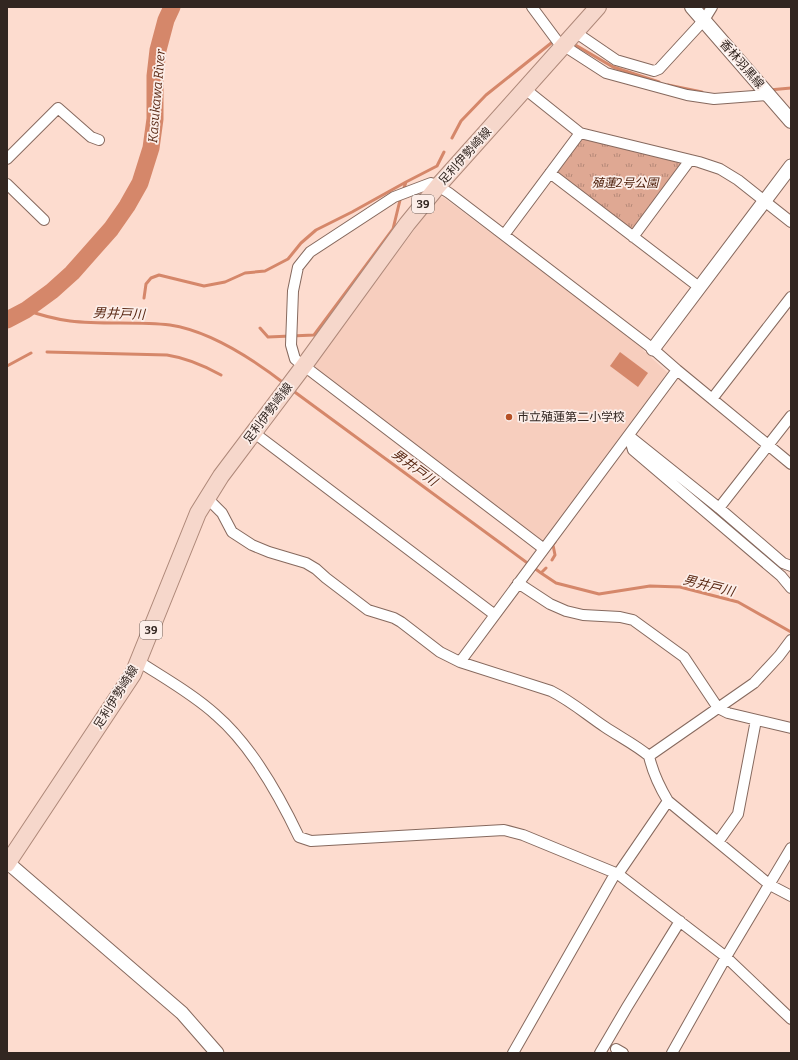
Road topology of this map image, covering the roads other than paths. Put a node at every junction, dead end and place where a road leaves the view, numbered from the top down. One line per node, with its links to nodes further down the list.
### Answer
1 (532, 7): 6 (street)
2 (598, 7): 6 (main road, 足利伊勢崎線 / 39)
3 (692, 7): 5 (main road, 香林羽黒線)
4 (712, 7): 5 (street)
5 (704, 20): 6 (street); 8 (main road, 香林羽黒線)
6 (565, 40): 7 (main road, 足利伊勢崎線 / 39); 8 (street)
7 (525, 89): 10 (street); 17 (main road, 足利伊勢崎線 / 39)
8 (765, 91): 9 (main road, 香林羽黒線)
9 (791, 121)
10 (580, 133): 13 (street); 15 (street)
11 (99, 140): 12 (street)
12 (7, 159)
13 (690, 160): 18 (street); 22 (street)
14 (791, 166): 18 (street)
15 (550, 173): 21 (street); 22 (street)
16 (7, 184): 19 (street)
17 (438, 186): 21 (street); 27 (main road, 足利伊勢崎線 / 39); 27 (street)
18 (764, 201): 20 (street); 23 (street)
19 (44, 220)
20 (791, 222)
21 (504, 235): 25 (street)
22 (633, 237): 23 (street)
23 (699, 288): 25 (street)
24 (791, 297): 28 (street)
25 (653, 349): 26 (street)
26 (677, 370): 28 (street); 31 (street)
27 (299, 372): 30 (main road, 足利伊勢崎線 / 39); 36 (street)
28 (712, 399): 32 (street)
29 (791, 416): 32 (street)
30 (254, 432): 34 (main road, 足利伊勢崎線 / 39); 40 (street)
31 (629, 436): 35 (street); 36 (street); 39 (street)
32 (768, 445): 33 (street); 35 (street)
33 (791, 464)
34 (208, 497): 42 (main road, 足利伊勢崎線 / 39); 43 (street)
35 (718, 508): 37 (street)
36 (544, 549): 38 (street)
37 (791, 566)
38 (518, 583): 40 (street); 44 (street)
39 (791, 588)
40 (495, 615): 43 (street)
41 (791, 640): 44 (street)
42 (138, 661): 51 (main road, 足利伊勢崎線 / 39); 52 (street)
43 (460, 662): 47 (street)
44 (718, 708): 45 (street); 47 (street)
45 (756, 720): 46 (street); 49 (street)
46 (791, 728)
47 (650, 756): 48 (street)
48 (668, 801): 49 (street); 52 (street)
49 (718, 842): 53 (street)
50 (791, 848): 53 (street)
51 (7, 863): 58 (street)
52 (616, 874): 55 (street); 59 (street)
53 (770, 886): 54 (street); 56 (street)
54 (791, 896)
55 (680, 921): 56 (street); 60 (street)
56 (726, 957): 57 (street); 61 (street)
57 (791, 1018)
58 (217, 1053)
59 (513, 1053)
60 (600, 1053)
61 (672, 1053)

